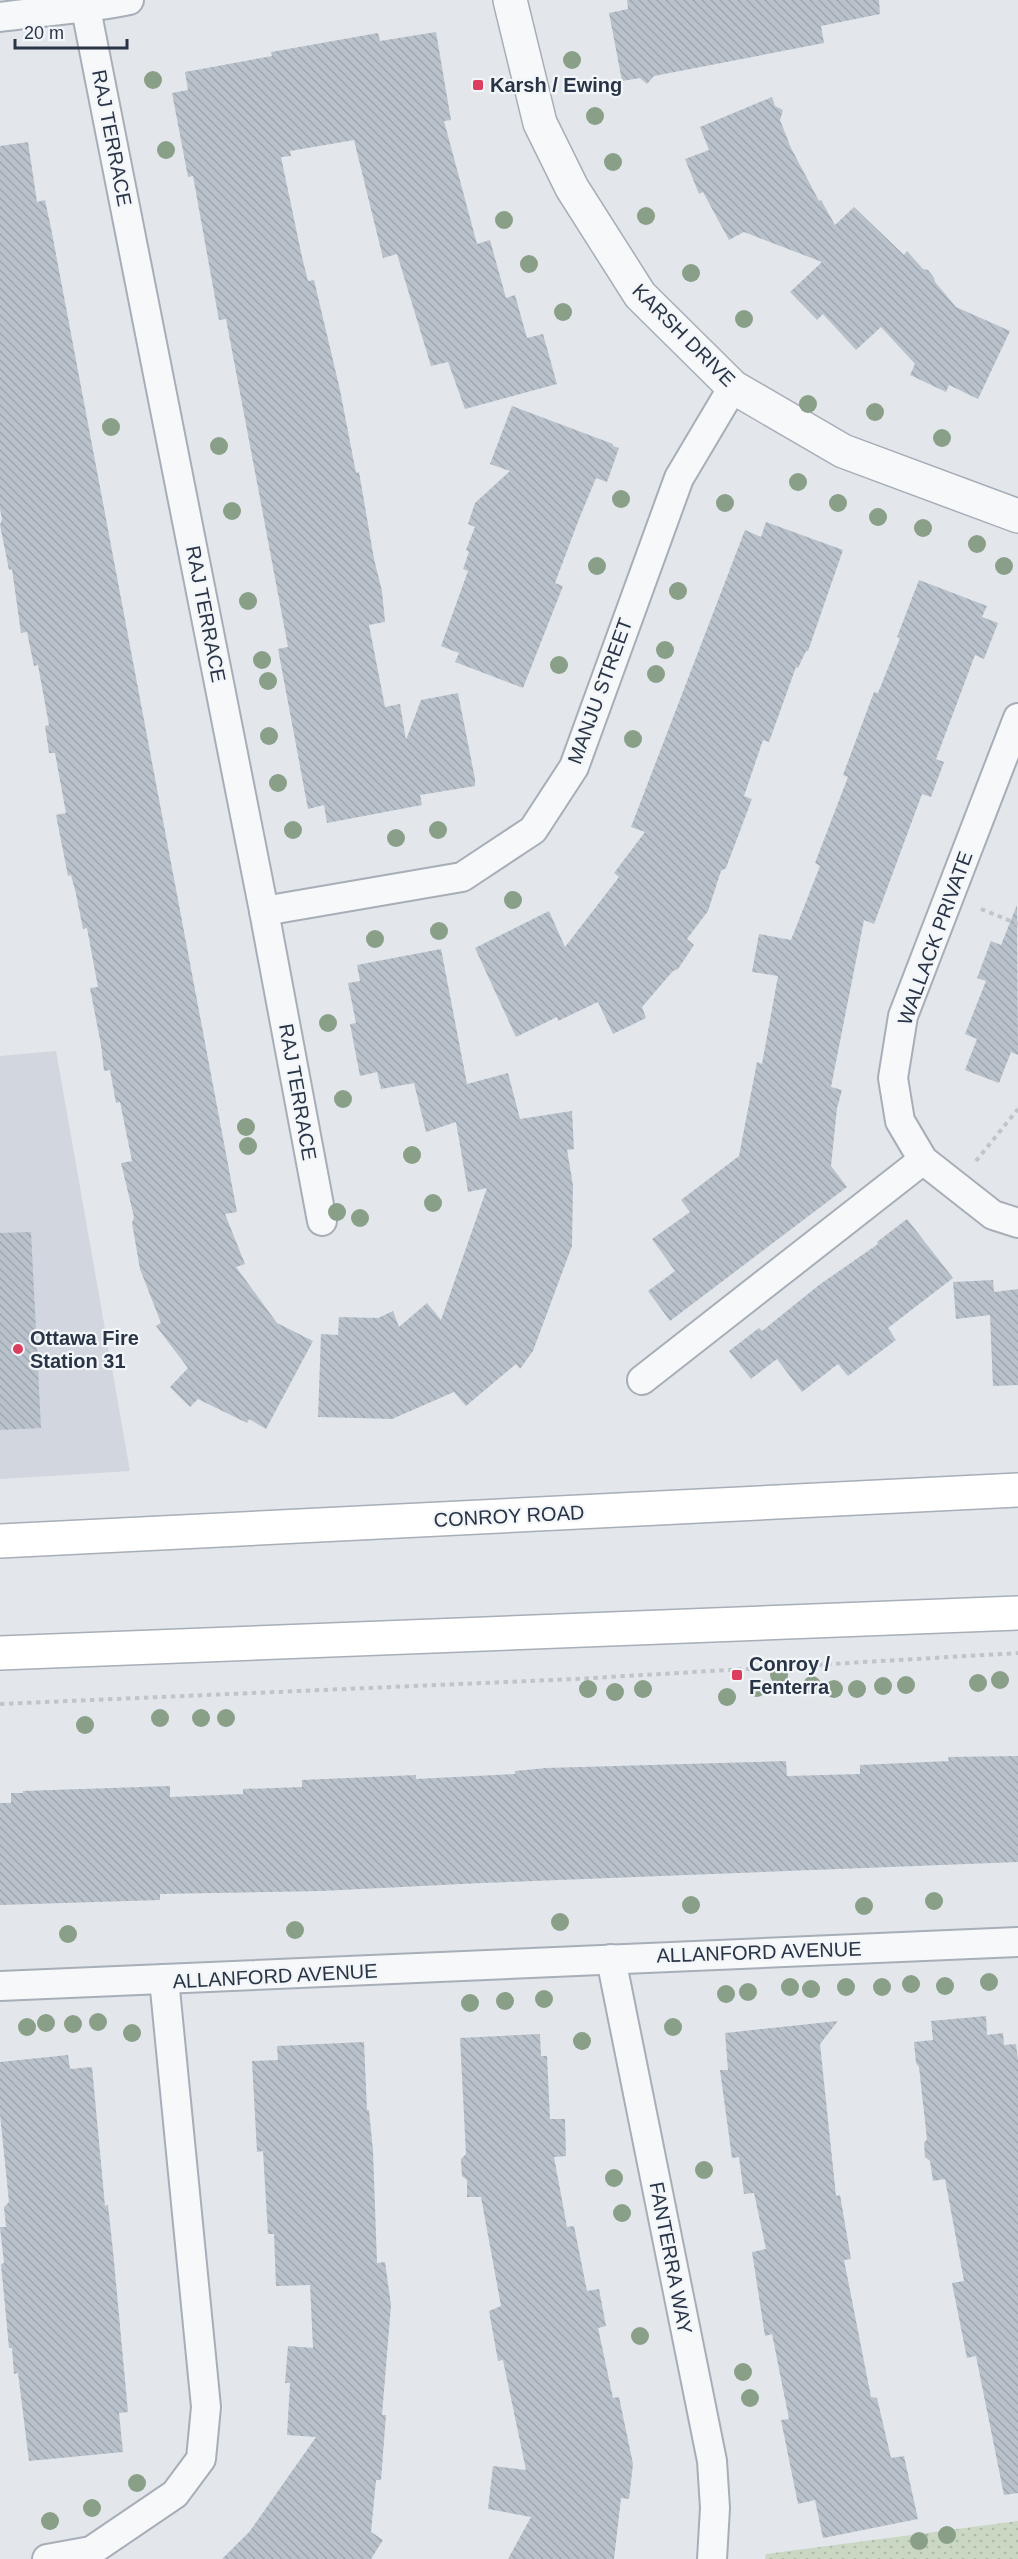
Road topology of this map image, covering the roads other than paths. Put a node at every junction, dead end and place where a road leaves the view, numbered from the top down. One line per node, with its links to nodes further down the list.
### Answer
1 (129, 0): 4 (street)
2 (510, 0): 6 (street, KARSH DRIVE)
3 (55, 5): 4 (street); 5 (street)
4 (86, 9): 9 (street, RAJ TERRACE)
5 (0, 17)
6 (733, 387): 7 (street, KARSH DRIVE); 9 (street, MANJU STREET)
7 (1018, 516)
8 (1018, 718): 10 (street, WALLACK PRIVATE)
9 (264, 911): 11 (street, RAJ TERRACE)
10 (922, 1160): 12 (street, WALLACK PRIVATE); 13 (street)
11 (322, 1221)
12 (1018, 1223)
13 (642, 1380)
14 (1018, 1490): 15 (main road, CONROY ROAD)
15 (0, 1541)
16 (1018, 1613): 17 (main road)
17 (0, 1653)
18 (1018, 1942): 19 (street, ALLANFORD AVENUE)
19 (610, 1959): 20 (street, ALLANFORD AVENUE); 23 (street, FANTERRA WAY)
20 (164, 1979): 21 (street); 22 (street, ALLANFORD AVENUE)
21 (0, 1986)
22 (47, 2559)
23 (712, 2559)

